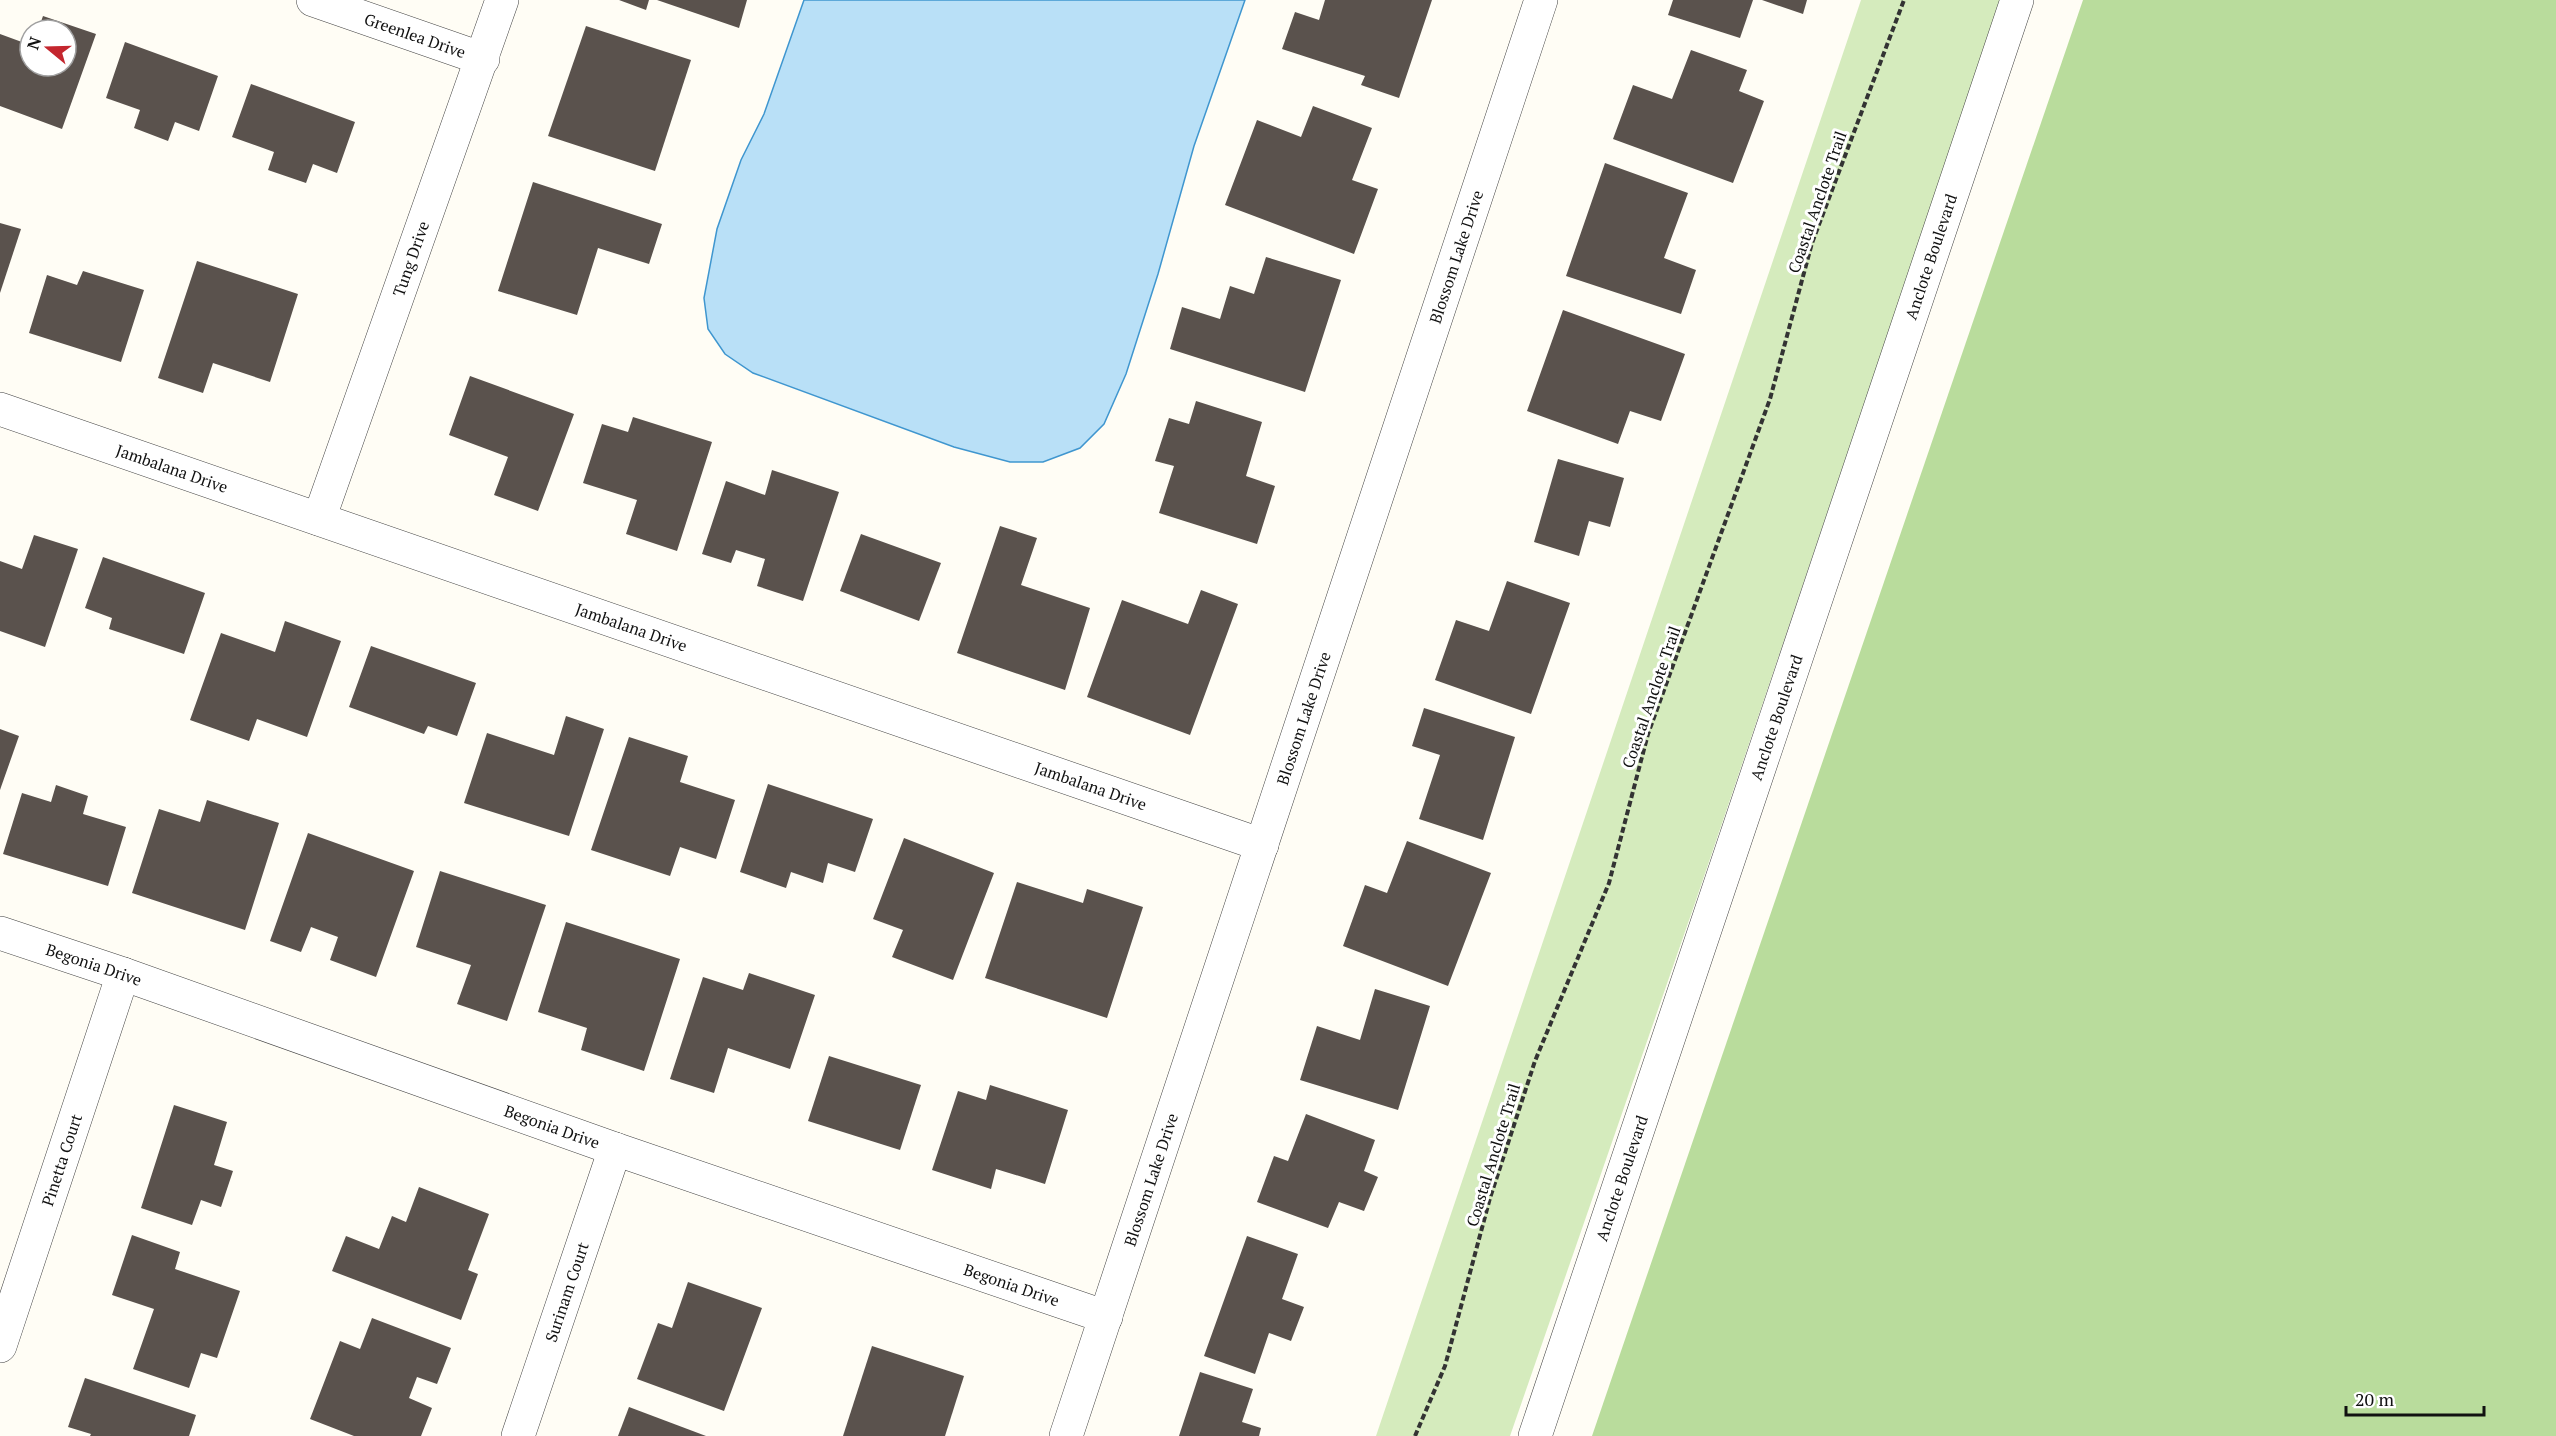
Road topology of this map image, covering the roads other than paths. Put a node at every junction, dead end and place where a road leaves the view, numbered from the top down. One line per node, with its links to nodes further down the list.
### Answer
1 (313, 0): 5 (street, Greenlea Drive)
2 (502, 0): 5 (street, Tung Drive)
3 (1541, 0): 8 (street, Blossom Lake Drive)
4 (2017, 0): 16 (street, Anclote Boulevard)
5 (483, 59): 7 (street, Tung Drive)
6 (0, 409): 7 (street, Jambalana Drive)
7 (319, 519): 8 (street, Jambalana Drive)
8 (1262, 845): 12 (street, Blossom Lake Drive)
9 (0, 933): 10 (street, Begonia Drive)
10 (123, 975): 11 (street, Begonia Drive); 13 (street, Pinetta Court)
11 (615, 1149): 12 (street, Begonia Drive); 14 (street, Surinam Court)
12 (1106, 1317): 15 (street, Blossom Lake Drive)
13 (0, 1346)
14 (518, 1436)
15 (1066, 1436)
16 (1535, 1436)

